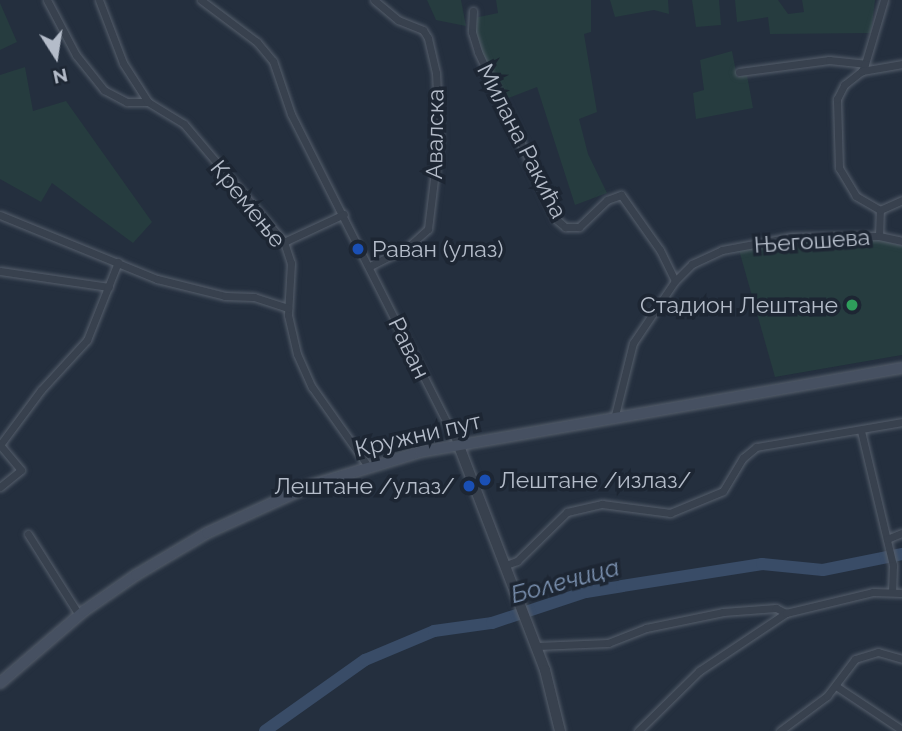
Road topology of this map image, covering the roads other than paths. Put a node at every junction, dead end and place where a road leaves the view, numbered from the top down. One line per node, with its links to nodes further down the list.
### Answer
1 (47, 0): 10 (street, Кремење)
2 (99, 0): 10 (street)
3 (201, 0): 13 (street, Раван)
4 (374, 0): 19 (street, Авалска)
5 (884, 0): 8 (street)
6 (473, 11): 21 (street, Милана Ракића)
7 (902, 64): 8 (street)
8 (864, 67): 9 (street); 12 (street)
9 (739, 72)
10 (148, 102): 17 (street, Кремење)
11 (902, 200): 12 (street)
12 (880, 210): 15 (street)
13 (344, 214): 17 (street); 19 (street, Раван)
14 (0, 215): 18 (street)
15 (879, 236): 16 (street, Његошева); 21 (street, Његошева)
16 (902, 241)
17 (284, 242): 23 (street, Кремење)
18 (118, 262): 22 (street); 23 (street)
19 (370, 266): 29 (street, Раван)
20 (0, 271): 22 (street)
21 (675, 281): 25 (street, Његошева)
22 (108, 287): 28 (street)
23 (288, 308): 30 (street, Кремење)
24 (902, 368): 25 (main road, Кружни пут)
25 (614, 419): 29 (main road, Кружни пут)
26 (902, 422): 27 (street)
27 (861, 431): 34 (street); 35 (street)
28 (0, 445): 31 (street)
29 (459, 446): 30 (main road, Кружни пут); 35 (street, Раван)
30 (368, 466): 39 (main road, Кружни пут)
31 (0, 487)
32 (902, 533): 34 (street)
33 (27, 534): 39 (street)
34 (887, 539): 36 (street)
35 (506, 565): 40 (street, Раван)
36 (892, 591): 37 (street); 38 (street)
37 (902, 593)
38 (786, 613): 40 (street); 46 (street)
39 (79, 615): 42 (main road, Кружни пут)
40 (537, 646): 45 (street, Раван)
41 (902, 659): 43 (street)
42 (0, 683)
43 (836, 686): 44 (street); 47 (street)
44 (902, 730)
45 (560, 731)
46 (638, 731)
47 (780, 731)

